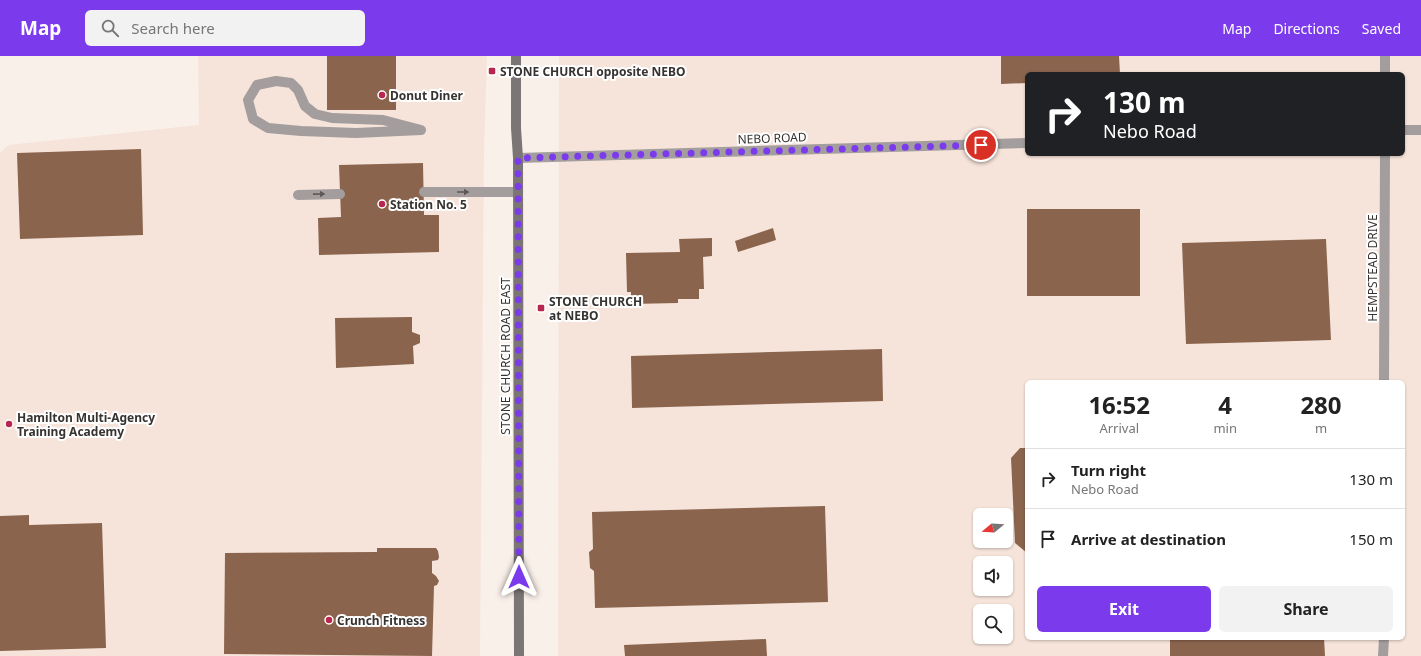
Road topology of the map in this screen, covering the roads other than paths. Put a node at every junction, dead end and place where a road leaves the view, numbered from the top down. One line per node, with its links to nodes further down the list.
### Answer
1 (516, 56): 9 (main road, STONE CHURCH ROAD EAST)
2 (1385, 56): 3 (street)
3 (1385, 72)
4 (421, 130): 4 (street)
5 (1405, 130): 6 (street)
6 (1421, 130)
7 (1025, 143): 9 (street, NEBO ROAD)
8 (1385, 156): 14 (street, HEMPSTEAD DRIVE)
9 (518, 158): 11 (main road, STONE CHURCH ROAD EAST)
10 (424, 192): 11 (street, one-way to 11)
11 (518, 192): 16 (main road, STONE CHURCH ROAD EAST)
12 (340, 194): 13 (street, one-way to 12)
13 (298, 195)
14 (1384, 380)
15 (1384, 640): 17 (street)
16 (519, 656)
17 (1384, 656)

